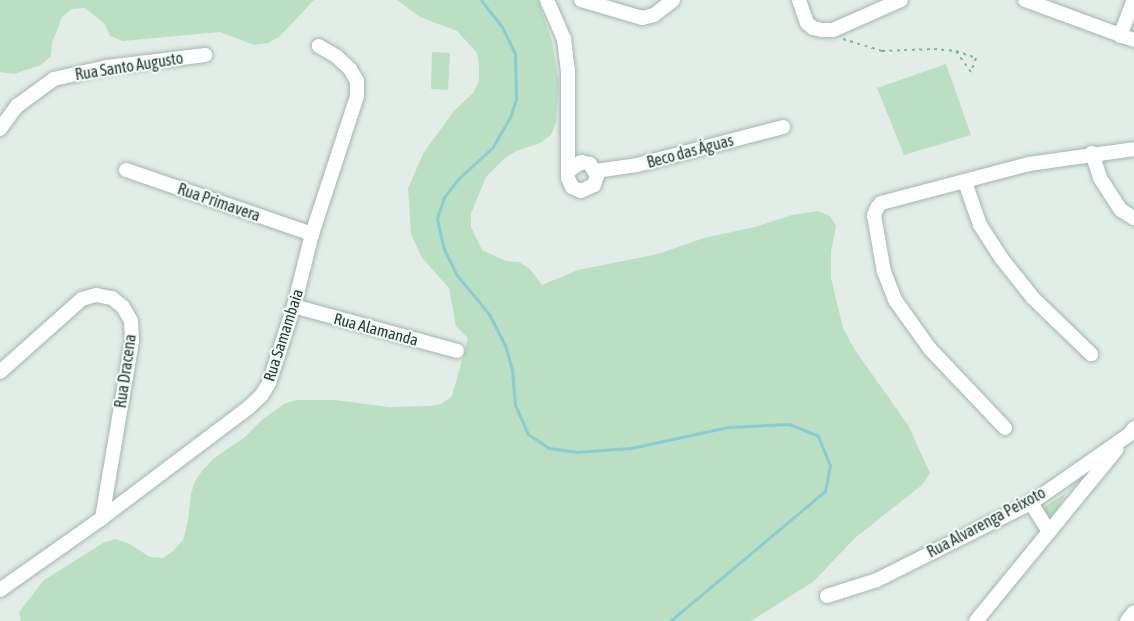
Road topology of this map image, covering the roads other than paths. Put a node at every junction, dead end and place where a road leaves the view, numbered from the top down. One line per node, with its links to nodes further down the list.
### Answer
1 (547, 0): 17 (street)
2 (581, 0): 3 (street)
3 (673, 0)
4 (800, 0): 5 (street)
5 (901, 0)
6 (1025, 0): 8 (street)
7 (1134, 0): 8 (street)
8 (1120, 36): 9 (street)
9 (1134, 40)
10 (319, 46): 21 (street, Rua Samambaia)
11 (205, 55): 13 (street, Rua Santo Augusto)
12 (783, 127): 18 (street, Beco das Águas)
13 (0, 129)
14 (1134, 149): 15 (street)
15 (1092, 153): 19 (street); 20 (street)
16 (126, 170): 21 (street, Rua Primavera)
17 (570, 170): 18 (street); 18 (street)
18 (596, 171)
19 (965, 182): 24 (street); 26 (street)
20 (1134, 218)
21 (312, 234): 22 (street, Rua Samambaia)
22 (294, 306): 23 (street, Rua Alamanda); 31 (street, Rua Samambaia)
23 (457, 351)
24 (1091, 354)
25 (0, 372): 31 (street, Rua Dracena)
26 (1005, 428)
27 (1132, 431): 28 (street, Rua Alvarenga Peixoto); 29 (street)
28 (1064, 479): 29 (street); 30 (street, Rua Alvarenga Peixoto)
29 (1076, 498): 32 (street)
30 (1031, 503): 32 (street); 34 (street, Rua Alvarenga Peixoto)
31 (102, 518): 33 (street, Rua Samambaia)
32 (1049, 532): 36 (street)
33 (0, 590)
34 (827, 596)
35 (1134, 613): 37 (street)
36 (976, 621)
37 (1127, 621)

